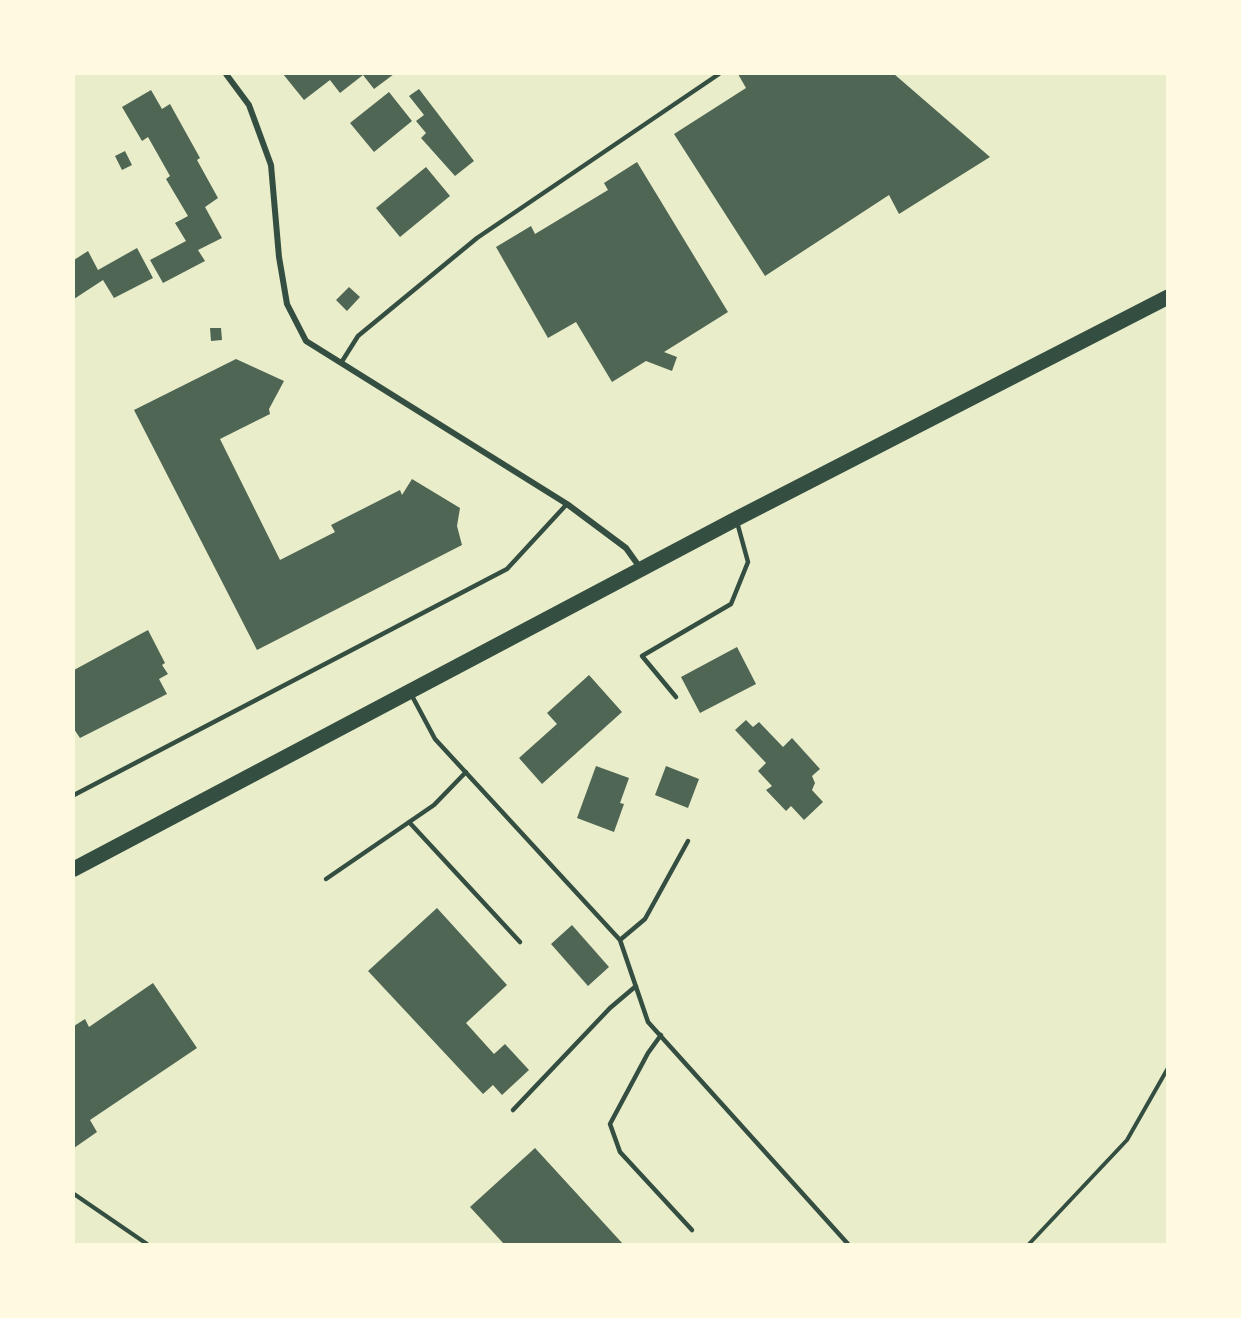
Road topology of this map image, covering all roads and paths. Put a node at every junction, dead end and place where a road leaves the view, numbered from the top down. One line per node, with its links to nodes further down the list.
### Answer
1 (226, 74): 4 (street)
2 (719, 74): 4 (lane)
3 (1167, 297): 6 (main road)
4 (341, 363): 5 (street)
5 (567, 504): 7 (street); 11 (lane)
6 (736, 519): 7 (main road); 9 (lane)
7 (641, 569): 8 (main road)
8 (409, 691): 10 (lane); 14 (main road)
9 (676, 697)
10 (466, 772): 12 (lane); 16 (lane)
11 (74, 795)
12 (409, 822): 15 (lane); 17 (lane)
13 (688, 841): 16 (lane)
14 (74, 869)
15 (326, 879)
16 (620, 940): 18 (lane)
17 (520, 942)
18 (636, 986): 19 (lane); 21 (lane)
19 (661, 1035): 23 (lane); 25 (lane)
20 (1167, 1068): 26 (path)
21 (513, 1110)
22 (74, 1194): 24 (path)
23 (692, 1230)
24 (147, 1245)
25 (848, 1245)
26 (1029, 1245)

